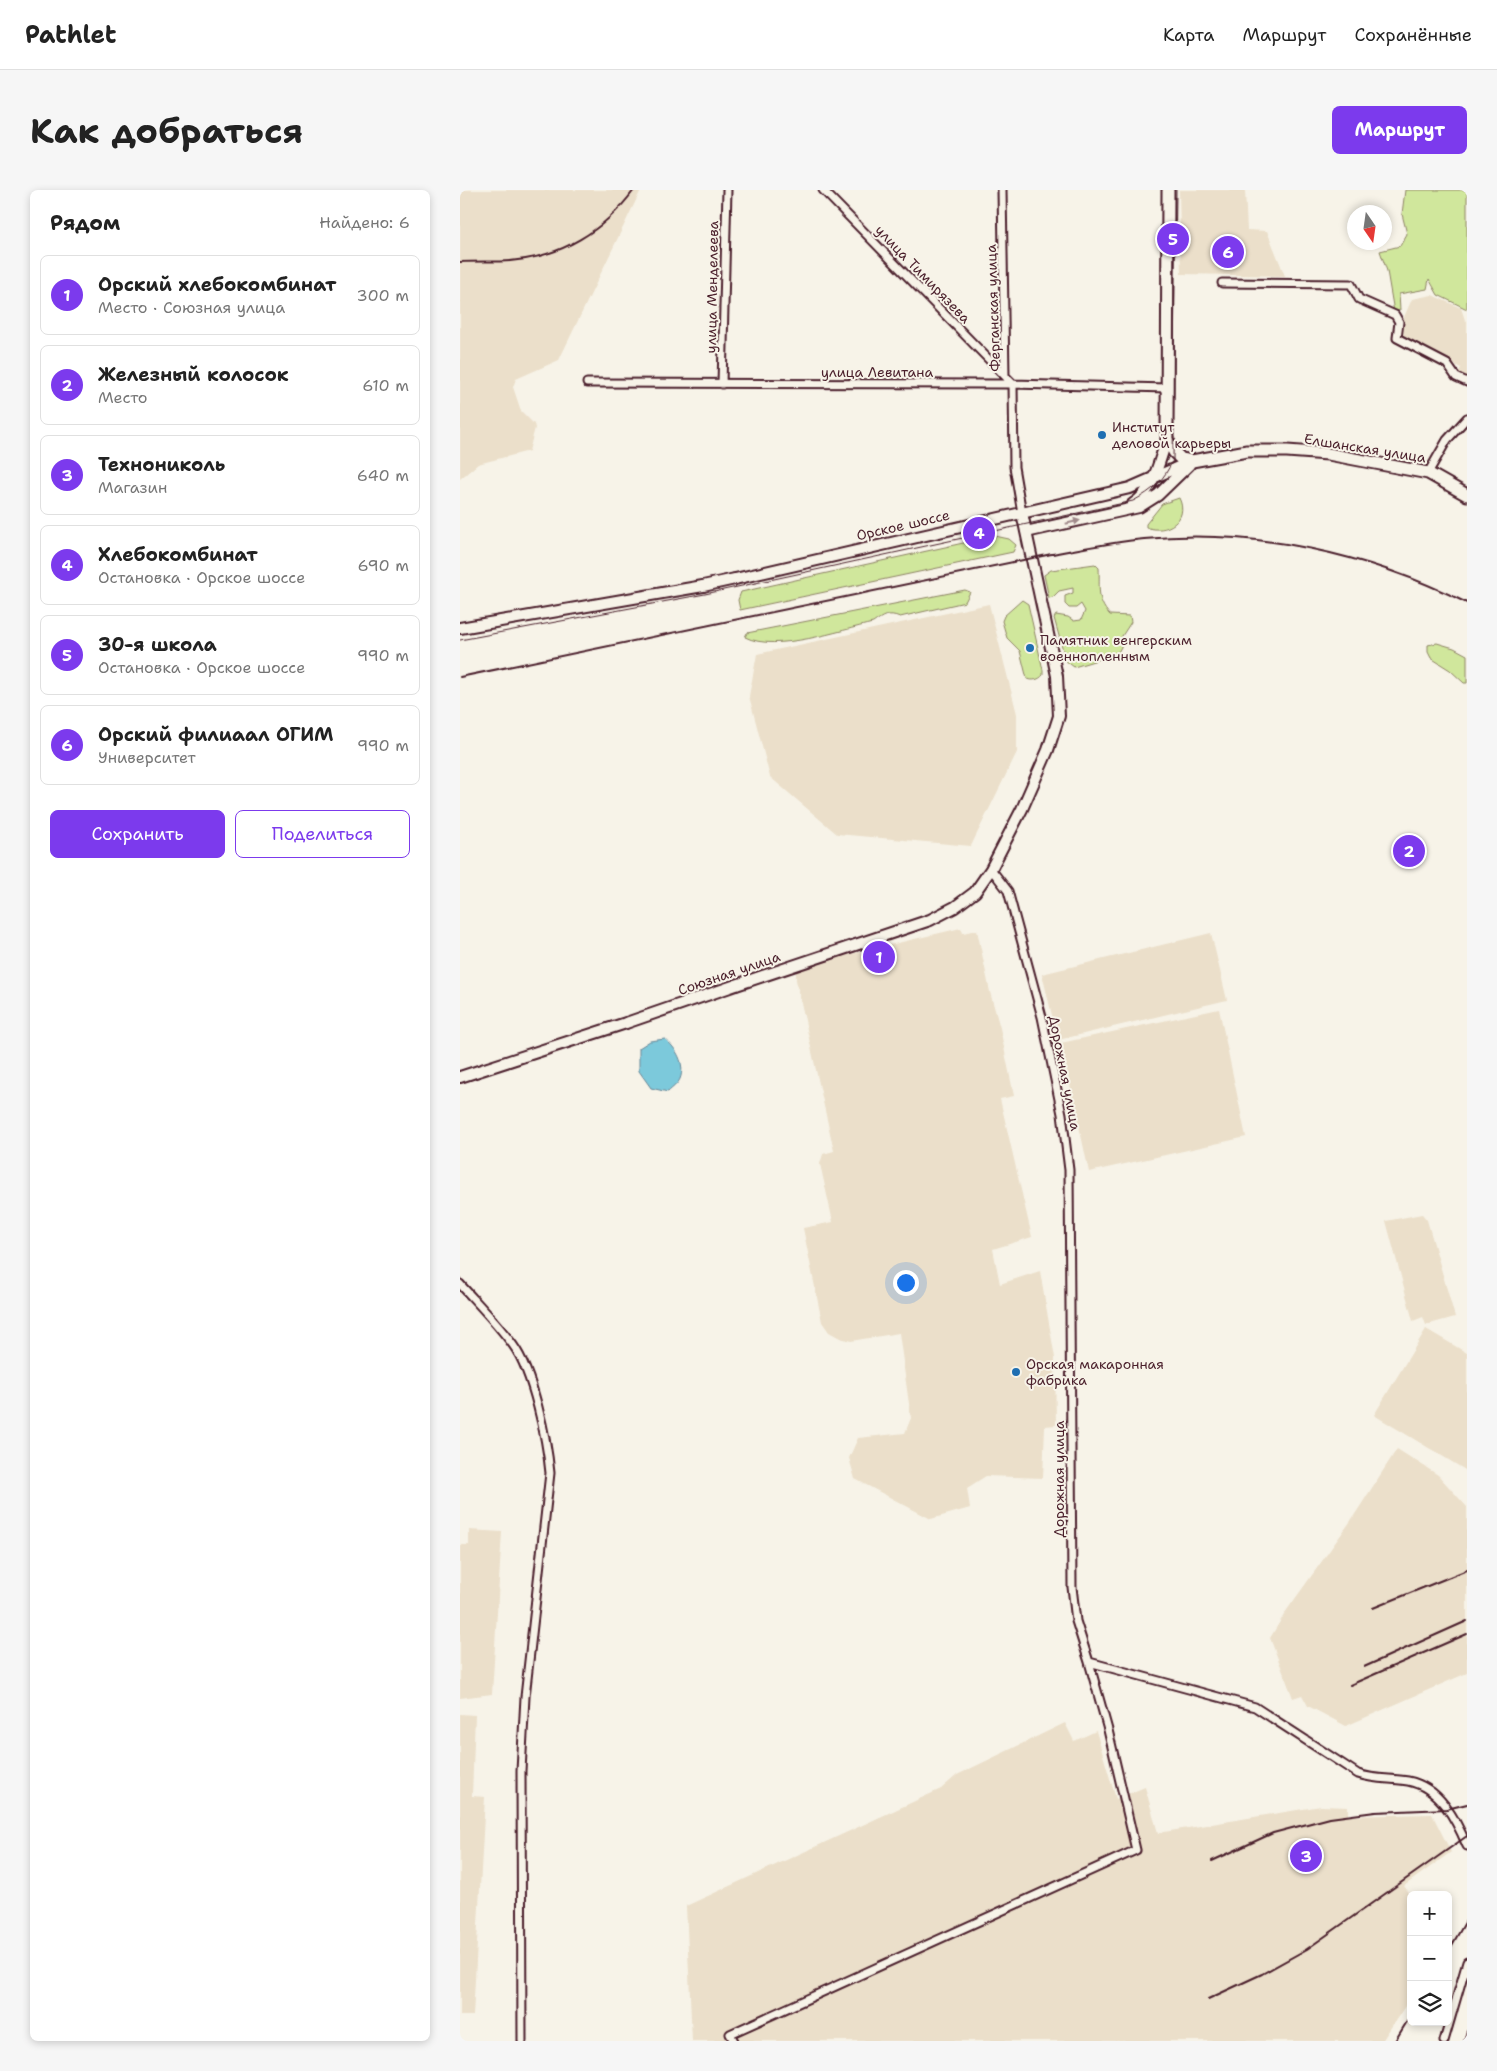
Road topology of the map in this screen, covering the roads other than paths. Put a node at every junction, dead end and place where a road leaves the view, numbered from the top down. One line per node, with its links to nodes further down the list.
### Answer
1 (727, 190): 9 (street, улица Менделеева)
2 (823, 190): 6 (street, улица Тимирязева)
3 (1002, 190): 6 (street, Ферганская улица)
4 (1168, 190): 11 (main road)
5 (1222, 283): 7 (street)
6 (1005, 376): 10 (street, Ферганская улица)
7 (1467, 382)
8 (587, 383): 9 (street, улица Левитана)
9 (722, 384): 10 (street, улица Левитана)
10 (1013, 384): 11 (street, улица Левитана); 19 (street, Ферганская улица)
11 (1167, 388): 13 (main road)
12 (1467, 418): 15 (street)
13 (1167, 439): 14 (main road); 16 (main road)
14 (1192, 461): 15 (main road, Елшанская улица); 16 (main road, Орское шоссе); 18 (main road)
15 (1428, 473): 17 (main road, Елшанская улица)
16 (1154, 476): 18 (main road); 19 (main road, Орское шоссе)
17 (1467, 495)
18 (1124, 510): 20 (main road, one-way to 18)
19 (1022, 513): 20 (main road, Союзная улица); 21 (main road, Орское шоссе, bridge)
20 (1026, 532): 22 (main road, Союзная улица)
21 (460, 628)
22 (991, 869): 23 (main road, Союзная улица, bridge); 25 (street, Дорожная улица)
23 (460, 1077)
24 (460, 1284): 28 (street)
25 (1089, 1662): 26 (street); 29 (street, Дорожная улица)
26 (1467, 1846)
27 (1467, 1962): 30 (street)
28 (522, 2041)
29 (734, 2041)
30 (1444, 2041)

